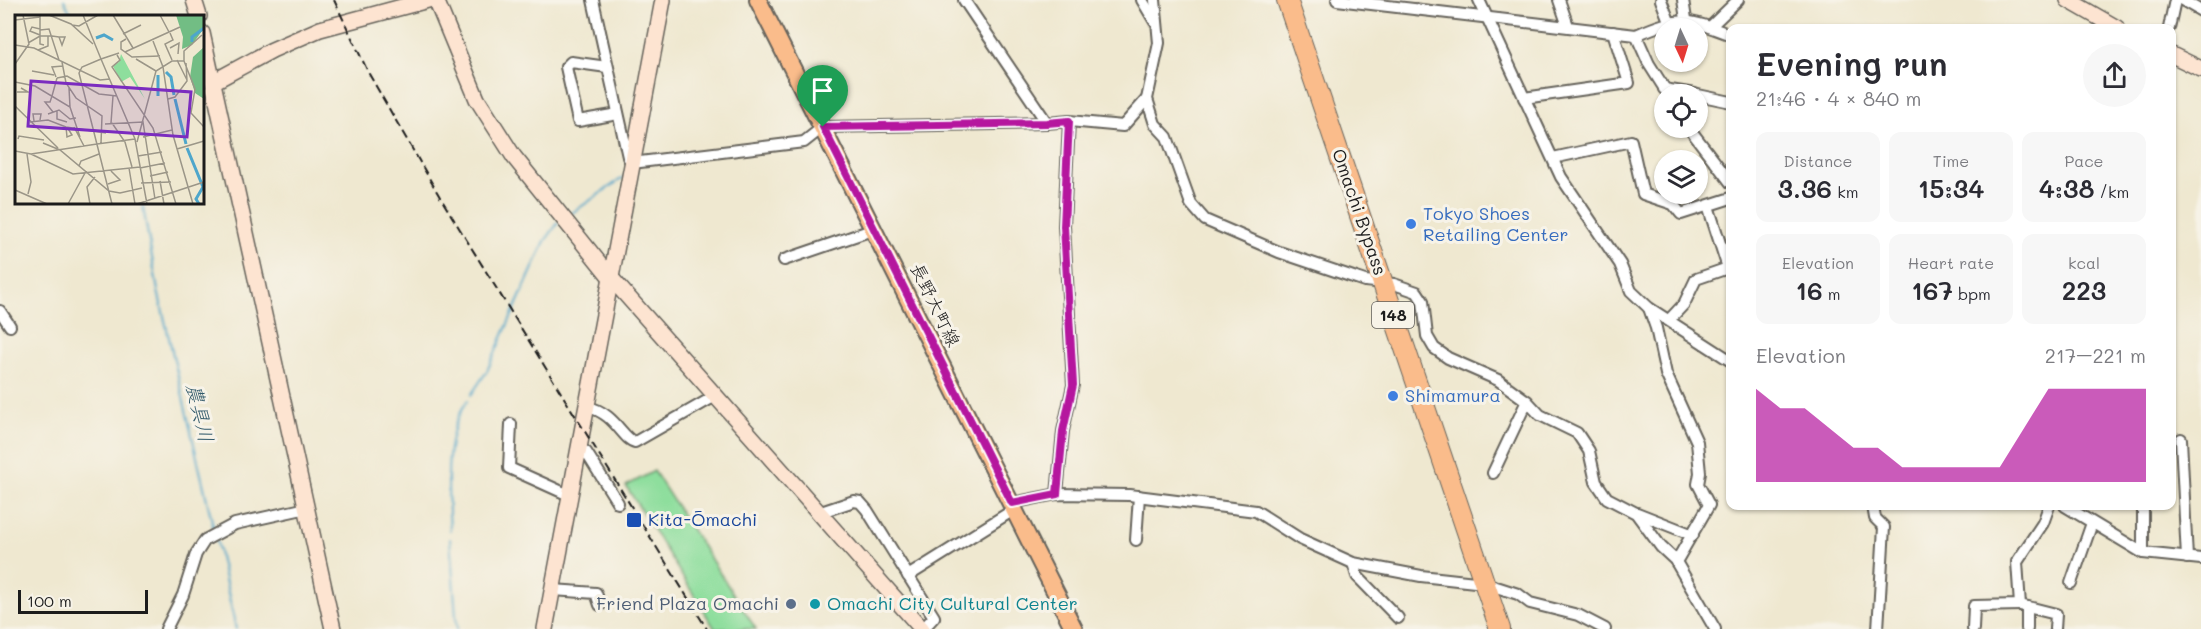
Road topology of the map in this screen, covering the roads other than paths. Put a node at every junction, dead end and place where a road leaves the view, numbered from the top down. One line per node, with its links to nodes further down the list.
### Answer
1 (194, 0): 21 (street)
2 (428, 0): 38 (street)
3 (436, 0): 58 (street)
4 (593, 0): 36 (street)
5 (663, 0): 50 (street)
6 (758, 0): 47 (main road, 長野大町線)
7 (964, 0): 46 (street)
8 (1142, 0): 27 (street)
9 (1155, 0): 27 (street)
10 (1287, 0): 59 (highway, Omachi Bypass / 148)
11 (1299, 0): 59 (highway, Omachi Bypass / 148)
12 (1337, 0): 22 (street)
13 (1479, 0): 22 (street)
14 (1558, 0): 28 (street)
15 (1661, 0): 23 (street)
16 (1683, 0): 24 (street)
17 (1738, 0): 29 (street)
18 (2068, 0): 25 (street)
19 (2180, 2): 20 (street); 26 (street)
20 (2201, 11)
21 (199, 15)
22 (1484, 16): 28 (street); 41 (street)
23 (1668, 18)
24 (1686, 18)
25 (2110, 24)
26 (2171, 24)
27 (1156, 25): 42 (street)
28 (1568, 26): 31 (street)
29 (1710, 27): 32 (street)
30 (1654, 28): 33 (street)
31 (1613, 32): 33 (street); 41 (street)
32 (1726, 33)
33 (1636, 36): 39 (street)
34 (204, 42): 38 (street)
35 (2176, 57): 37 (street)
36 (607, 67): 44 (street); 44 (street)
37 (2201, 69)
38 (213, 82): 78 (street)
39 (1662, 84)
40 (1708, 97): 43 (street)
41 (1524, 98): 49 (street)
42 (1147, 99): 45 (street); 59 (street)
43 (1726, 99)
44 (618, 114): 50 (street)
45 (1069, 121): 46 (street); 73 (street)
46 (1047, 123): 47 (street)
47 (823, 127): 50 (street); 54 (main road, 長野大町線)
48 (1697, 138): 51 (street)
49 (1553, 158): 53 (street); 60 (street)
50 (632, 163): 58 (street)
51 (1726, 176)
52 (1726, 200): 53 (street)
53 (1708, 206): 56 (street)
54 (875, 229): 55 (street); 77 (main road, 長野大町線)
55 (784, 260)
56 (1726, 262)
57 (1726, 269): 62 (street)
58 (612, 279): 65 (street); 67 (street)
59 (1388, 284): 66 (street); 95 (highway, Omachi Bypass / 148)
60 (1649, 308): 62 (street); 86 (street)
61 (0, 311): 63 (street)
62 (1670, 320): 64 (street)
63 (10, 326)
64 (1726, 358)
65 (717, 395): 67 (street); 83 (street)
66 (1527, 401): 71 (street); 84 (street)
67 (588, 407): 70 (street)
68 (511, 424): 74 (street)
69 (2181, 440): 72 (street)
70 (580, 448): 74 (street); 76 (street)
71 (1493, 473)
72 (2178, 476): 89 (street)
73 (1057, 494): 75 (street); 77 (street)
74 (570, 496): 96 (street)
75 (1139, 496): 87 (street); 92 (street)
76 (618, 502)
77 (1014, 506): 93 (street); 104 (main road, 長野大町線)
78 (307, 508): 100 (street); 101 (street)
79 (1874, 510): 109 (street)
80 (2048, 510): 98 (street)
81 (2071, 510): 85 (street)
82 (2143, 510): 88 (street)
83 (818, 513): 93 (street); 103 (street)
84 (1636, 513): 86 (street); 91 (street)
85 (2092, 523): 88 (street); 94 (street)
86 (1693, 535): 91 (street)
87 (1136, 540)
88 (2143, 553): 89 (street)
89 (2187, 558): 90 (street)
90 (2201, 559)
91 (1676, 562): 108 (street)
92 (1353, 563): 95 (street); 99 (street)
93 (908, 576): 103 (street)
94 (2072, 583)
95 (1490, 585): 105 (highway, Omachi Bypass / 148); 106 (highway, Omachi Bypass / 148); 107 (street)
96 (553, 590): 97 (street); 102 (street)
97 (600, 605)
98 (2023, 606): 110 (street); 111 (street); 112 (street)
99 (1398, 618)
100 (166, 629)
101 (333, 629)
102 (545, 629)
103 (923, 629)
104 (1074, 629)
105 (1500, 629)
106 (1511, 629)
107 (1605, 629)
108 (1715, 629)
109 (1878, 629)
110 (1973, 629)
111 (2027, 629)
112 (2055, 629)

